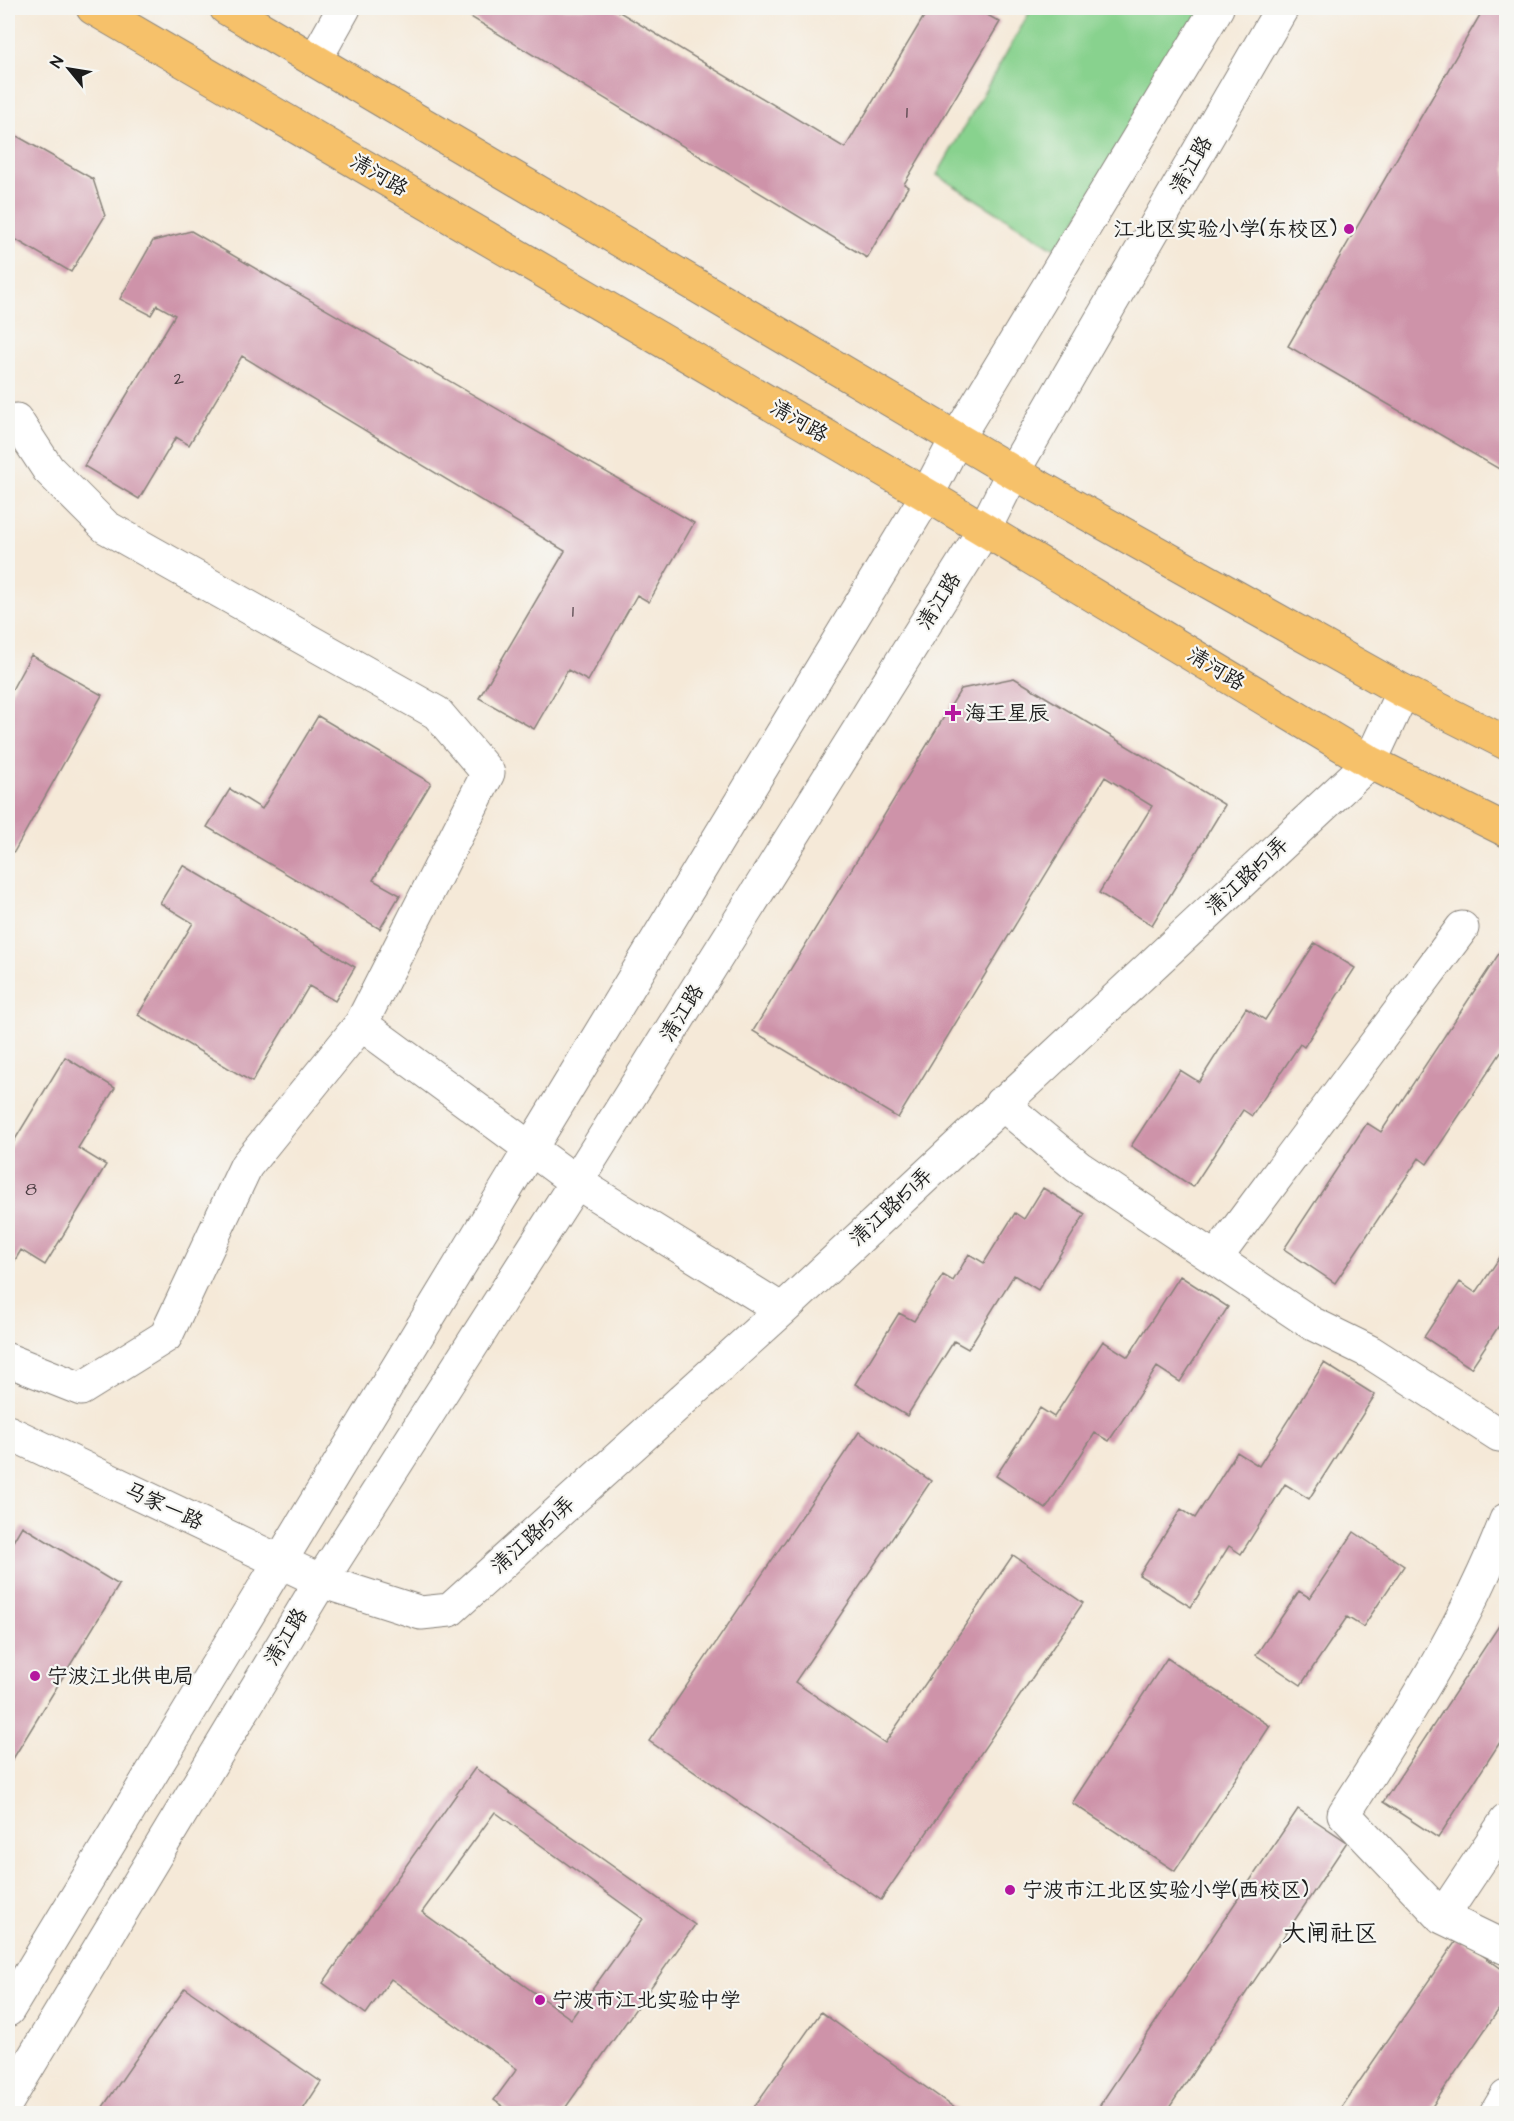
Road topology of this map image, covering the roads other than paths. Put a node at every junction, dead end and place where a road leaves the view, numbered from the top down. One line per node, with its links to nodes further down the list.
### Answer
1 (93, 8): 10 (main road, 清河路)
2 (226, 8): 6 (main road)
3 (344, 8): 6 (street)
4 (1217, 8): 8 (street)
5 (1282, 8): 9 (street, 清江路)
6 (315, 60): 8 (main road)
7 (8, 421): 17 (street)
8 (957, 438): 9 (main road); 10 (street)
9 (1013, 472): 11 (street, 清江路); 12 (main road)
10 (927, 495): 11 (main road, 清河路); 19 (street)
11 (984, 530): 14 (main road, 清河路); 20 (street, 清江路)
12 (1403, 691): 13 (main road); 14 (street, 清江路151弄)
13 (1506, 744)
14 (1370, 762): 15 (main road, 清河路); 18 (street, 清江路151弄)
15 (1506, 830)
16 (1462, 928): 21 (street)
17 (361, 1024): 19 (street); 23 (street)
18 (1001, 1103): 21 (street); 22 (street, 清江路151弄)
19 (531, 1150): 20 (street); 27 (street)
20 (576, 1182): 22 (street); 28 (street, 清江路)
21 (1215, 1259): 25 (street)
22 (782, 1310): 28 (street, 清江路151弄)
23 (8, 1360)
24 (8, 1432): 27 (street, 马家一路)
25 (1506, 1436)
26 (1506, 1520): 30 (street)
27 (278, 1560): 28 (street, 马家一路); 32 (street)
28 (321, 1581): 34 (street, 清江路)
29 (1506, 1821): 30 (street)
30 (1442, 1917): 31 (street)
31 (1506, 1948)
32 (8, 2010)
33 (1506, 2097): 35 (street)
34 (8, 2100)
35 (1496, 2114)

